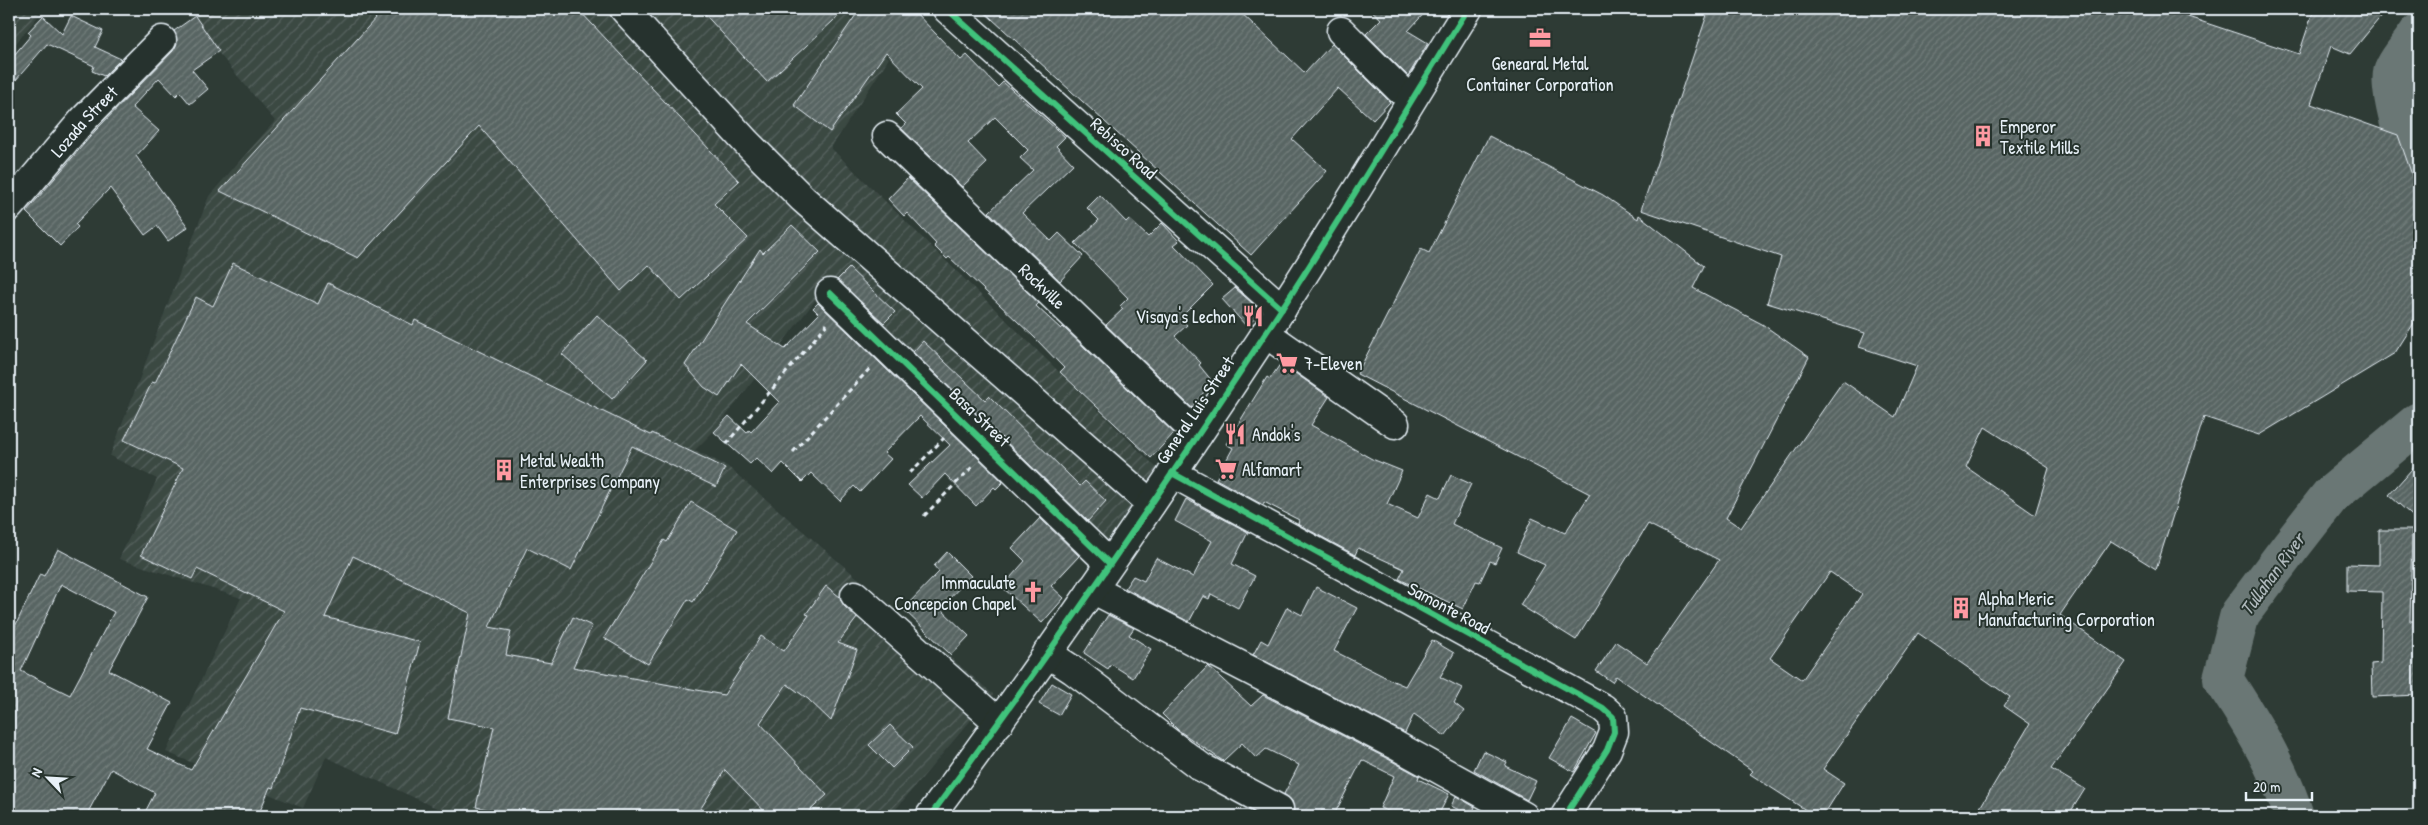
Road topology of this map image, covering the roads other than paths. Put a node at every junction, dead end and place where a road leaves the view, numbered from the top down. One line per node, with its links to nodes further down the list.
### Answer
1 (624, 9): 15 (street)
2 (946, 9): 10 (street, Rebisco Road)
3 (1463, 11): 6 (street, General Luis Street)
4 (1341, 30): 6 (street)
5 (162, 40): 8 (street, Lozada Street)
6 (1413, 98): 10 (street, General Luis Street)
7 (887, 136): 13 (street, Rockville)
8 (9, 207)
9 (837, 299): 16 (street, Basa Street)
10 (1282, 309): 11 (street, General Luis Street)
11 (1265, 333): 12 (street); 13 (street, General Luis Street)
12 (1395, 424)
13 (1198, 435): 14 (street, General Luis Street)
14 (1172, 472): 15 (street, General Luis Street); 24 (street, Samonte Road)
15 (1151, 504): 16 (street, General Luis Street)
16 (1109, 563): 17 (street, General Luis Street)
17 (1092, 589): 19 (street, General Luis Street); 23 (street)
18 (855, 595): 20 (street)
19 (1047, 653): 20 (street, General Luis Street); 21 (street)
20 (999, 723): 22 (street, General Luis Street)
21 (1279, 809)
22 (930, 816)
23 (1524, 816)
24 (1566, 816)

